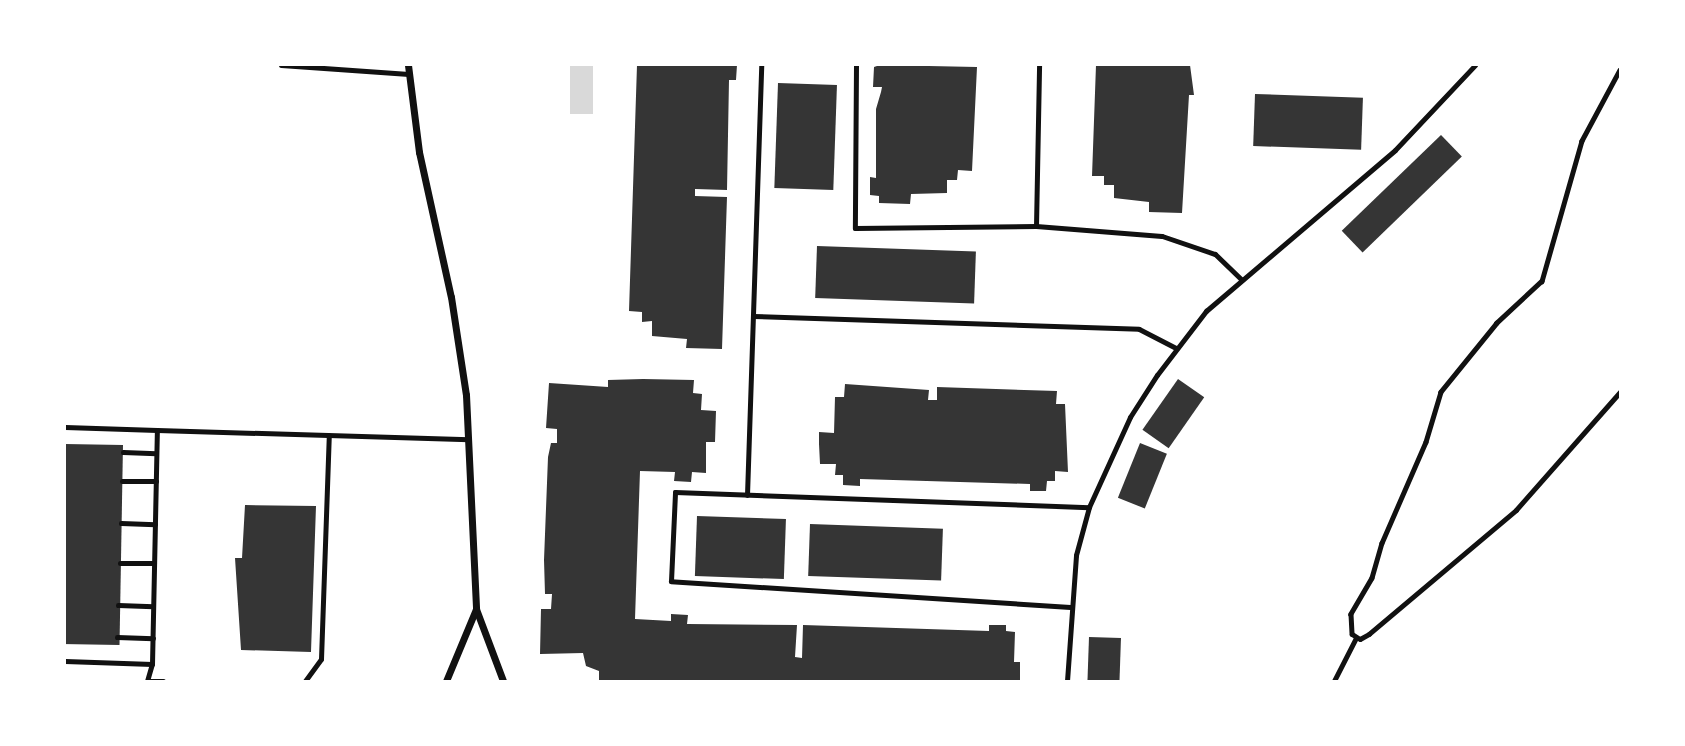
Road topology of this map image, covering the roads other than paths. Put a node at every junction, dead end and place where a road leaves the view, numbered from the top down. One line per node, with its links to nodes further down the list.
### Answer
1 (281, 65): 2 (lane)
2 (301, 65): 8 (lane)
3 (408, 65): 8 (street)
4 (761, 65): 11 (lane)
5 (856, 65): 9 (lane)
6 (1038, 65): 9 (lane)
7 (1475, 65): 10 (lane)
8 (409, 74): 16 (street)
9 (1036, 226): 10 (lane)
10 (1241, 279): 12 (lane)
11 (753, 316): 12 (lane); 21 (lane)
12 (1176, 348): 22 (lane)
13 (65, 427): 14 (lane)
14 (157, 430): 15 (lane); 18 (lane)
15 (329, 435): 16 (lane); 37 (lane)
16 (469, 439): 30 (street)
17 (123, 452): 18 (lane)
18 (156, 453): 20 (lane)
19 (122, 481): 20 (lane)
20 (156, 481): 24 (lane)
21 (747, 495): 22 (lane); 29 (lane)
22 (1089, 507): 29 (lane)
23 (121, 523): 24 (lane)
24 (155, 524): 26 (lane)
25 (120, 563): 26 (lane)
26 (154, 563): 28 (lane)
27 (118, 605): 28 (lane)
28 (153, 606): 32 (lane)
29 (1070, 607): 40 (lane)
30 (476, 609): 38 (street); 39 (street)
31 (117, 636): 32 (lane)
32 (153, 638): 34 (lane)
33 (65, 661): 34 (lane)
34 (152, 664): 35 (lane)
35 (148, 681): 36 (lane)
36 (163, 681)
37 (305, 681)
38 (446, 681)
39 (503, 681)
40 (1067, 681)

